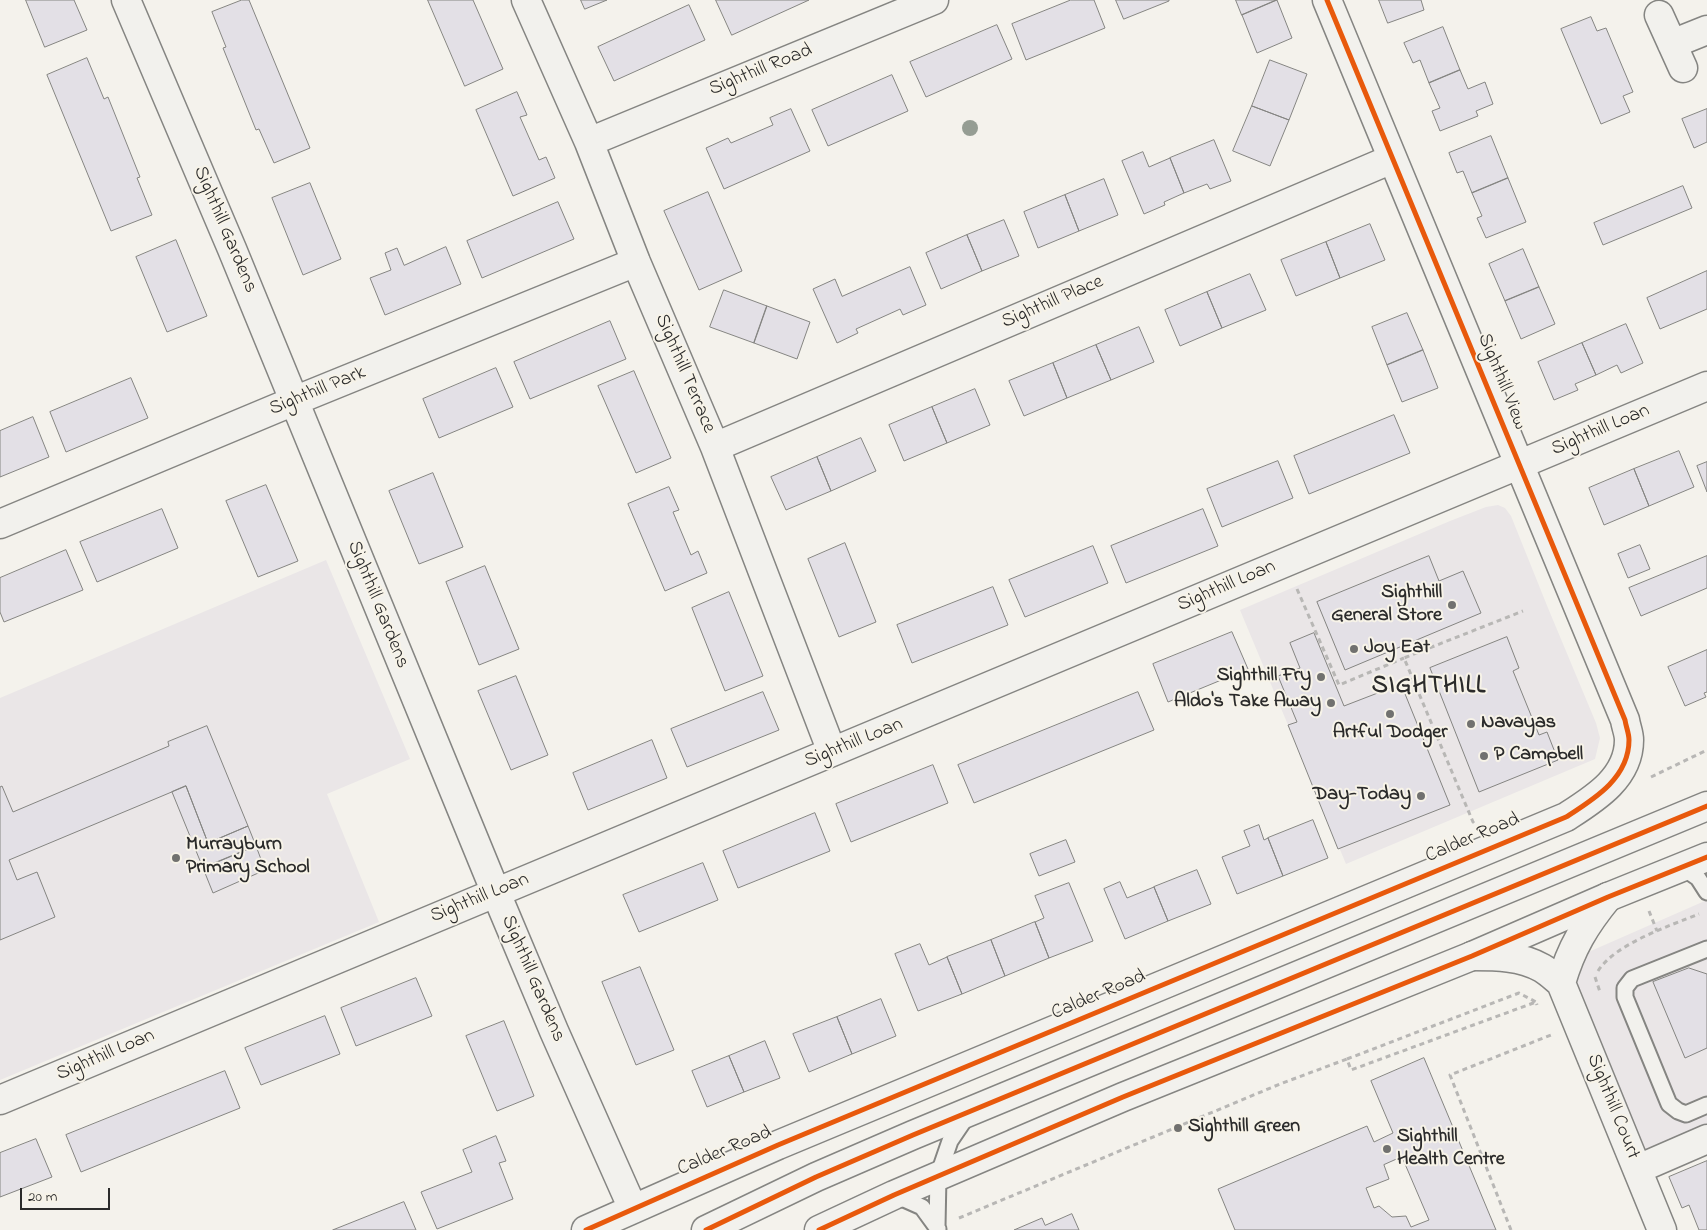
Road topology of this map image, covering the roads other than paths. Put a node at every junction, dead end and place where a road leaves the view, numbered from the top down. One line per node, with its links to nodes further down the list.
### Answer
1 (126, 0): 11 (street, Sighthill Gardens)
2 (526, 0): 7 (street, Sighthill Terrace)
3 (934, 0): 7 (street, Sighthill Road)
4 (1327, 0): 8 (street, Sighthill View)
5 (1659, 15): 6 (street)
6 (1707, 30)
7 (588, 142): 9 (street, Sighthill Terrace)
8 (1392, 159): 12 (street, Sighthill Place); 13 (street, Sighthill View)
9 (636, 262): 11 (street, Sighthill Park); 12 (street, Sighthill Terrace)
10 (1707, 386): 13 (street, Sighthill Loan)
11 (294, 401): 14 (street, Sighthill Park); 21 (street, Sighthill Gardens)
12 (715, 447): 15 (street, Sighthill Terrace)
13 (1519, 465): 15 (street, Sighthill Loan); 16 (street, Sighthill View)
14 (0, 524)
15 (832, 752): 21 (street, Sighthill Loan)
16 (1616, 778): 33 (street, Calder Road)
17 (1707, 806): 28 (street)
18 (1707, 857): 19 (street)
19 (1682, 867): 20 (lane); 22 (street)
20 (1707, 892)
21 (496, 893): 26 (street, Sighthill Loan); 33 (street, Sighthill Gardens)
22 (1608, 897): 24 (street); 25 (street)
23 (1707, 948): 27 (lane)
24 (1472, 956): 25 (street); 31 (street)
25 (1561, 983): 30 (street, Sighthill Court)
26 (0, 1100)
27 (1707, 1105)
28 (972, 1111): 31 (lane); 36 (street)
29 (1707, 1139): 30 (street)
30 (1638, 1169): 38 (street, Sighthill Court)
31 (938, 1176): 32 (street); 34 (lane)
32 (894, 1195): 34 (lane); 37 (street)
33 (633, 1208): 35 (street, Calder Road)
34 (938, 1229)
35 (586, 1230)
36 (706, 1230)
37 (819, 1230)
38 (1662, 1230)

